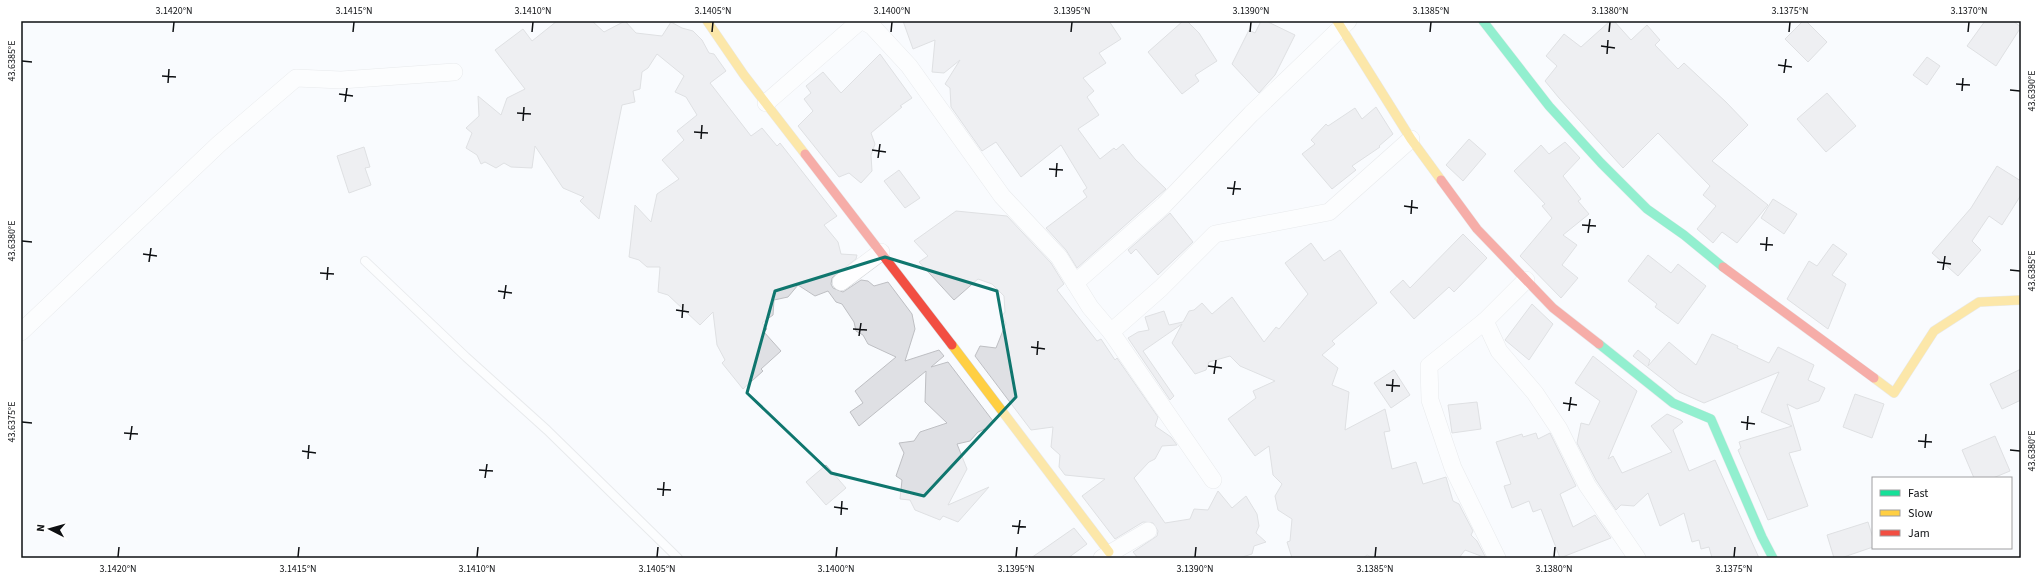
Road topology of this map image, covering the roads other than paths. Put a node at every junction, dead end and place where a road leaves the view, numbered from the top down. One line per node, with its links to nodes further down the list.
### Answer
1 (707, 21): 6 (street)
2 (862, 21): 6 (street); 12 (street)
3 (1483, 21): 13 (street)
4 (1342, 23): 7 (street); 12 (street)
5 (454, 72): 15 (street)
6 (766, 104): 8 (street)
7 (1411, 139): 10 (street); 16 (street)
8 (881, 252): 11 (street); 19 (street)
9 (365, 261): 20 (lane)
10 (1526, 280): 14 (street); 23 (street)
11 (841, 282)
12 (1075, 283): 16 (street)
13 (2021, 300)
14 (1485, 321): 21 (street); 22 (street)
15 (21, 332)
16 (1112, 332): 17 (street)
17 (1213, 480)
18 (1148, 532): 19 (street)
19 (1106, 555)
20 (678, 558)
21 (1497, 558)
22 (1637, 558)
23 (1773, 558)

